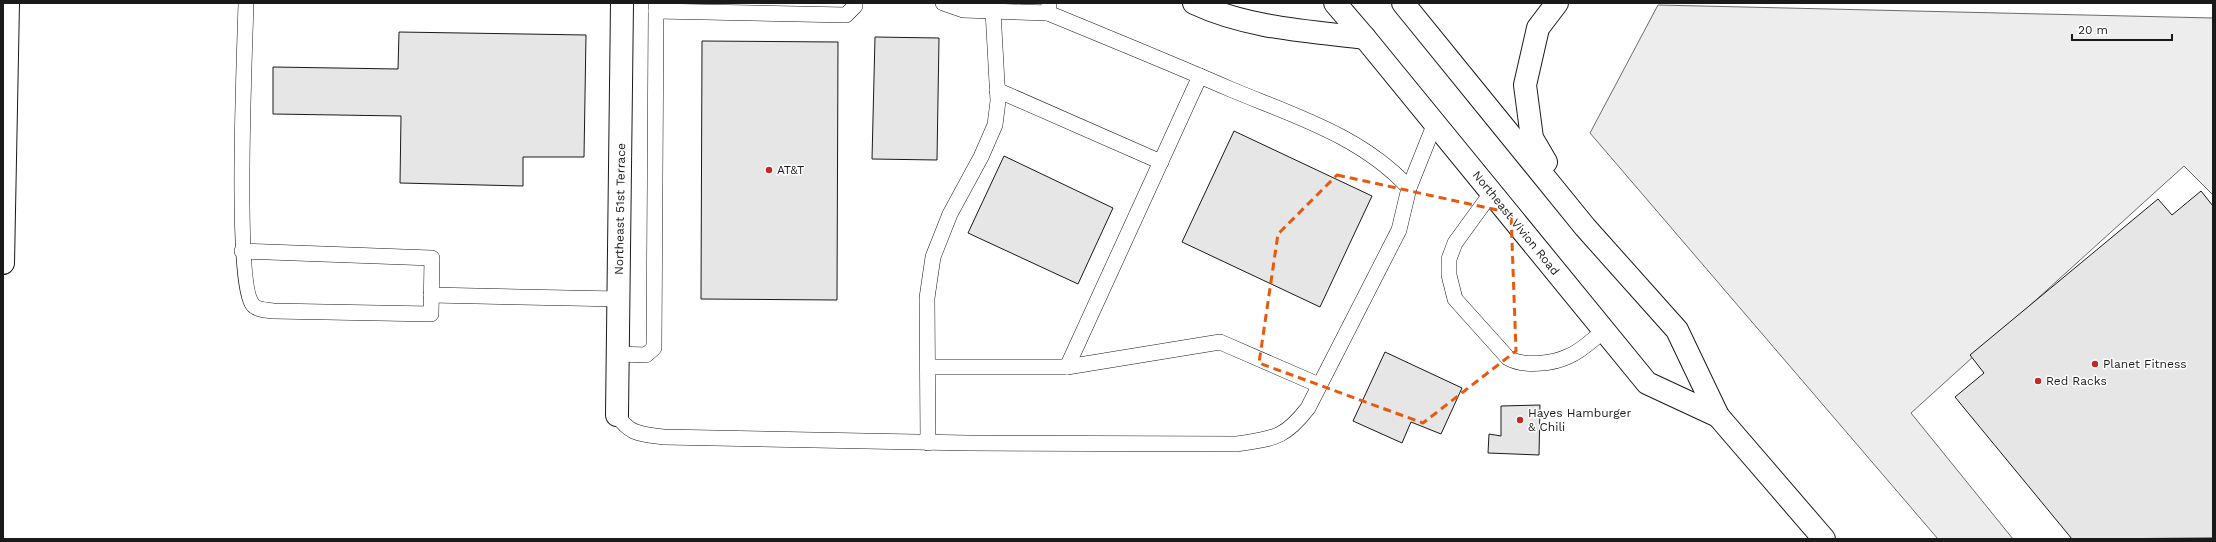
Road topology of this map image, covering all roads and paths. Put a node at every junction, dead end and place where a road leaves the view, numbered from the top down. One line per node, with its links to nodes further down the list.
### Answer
1 (8, 3): 22 (main road)
2 (246, 3): 21 (lane)
3 (622, 3): 24 (main road, Northeast 51st Terrace)
4 (855, 3): 10 (lane)
5 (943, 3): 12 (lane)
6 (1194, 3): 13 (main road)
7 (1334, 3): 13 (main road, Northeast Vivion Road)
8 (1403, 3): 20 (main road, Northeast Vivion Road)
9 (1557, 3): 20 (main road)
10 (656, 7): 26 (lane)
11 (1049, 8): 12 (lane); 14 (lane)
12 (993, 11): 15 (lane)
13 (1365, 38): 16 (main road, Northeast Vivion Road)
14 (1200, 76): 17 (lane); 18 (lane)
15 (997, 90): 17 (lane); 27 (lane)
16 (1435, 123): 18 (lane); 19 (main road, Northeast Vivion Road)
17 (1161, 162): 28 (lane)
18 (1409, 188): 29 (lane)
19 (1492, 192): 25 (main road, Northeast Vivion Road); 25 (lane)
20 (1585, 227): 31 (main road, Northeast Vivion Road)
21 (242, 251): 23 (lane); 23 (lane)
22 (3, 263)
23 (431, 295): 24 (lane)
24 (619, 299): 26 (main road, Northeast 51st Terrace)
25 (1604, 330): 31 (main road, Northeast Vivion Road)
26 (618, 354): 30 (main road, Northeast 51st Terrace)
27 (928, 367): 28 (lane); 32 (lane)
28 (1067, 367): 29 (lane)
29 (1319, 385): 32 (lane)
30 (617, 414): 32 (lane)
31 (1718, 416): 33 (main road, Northeast Vivion Road)
32 (928, 443)
33 (1824, 539)

